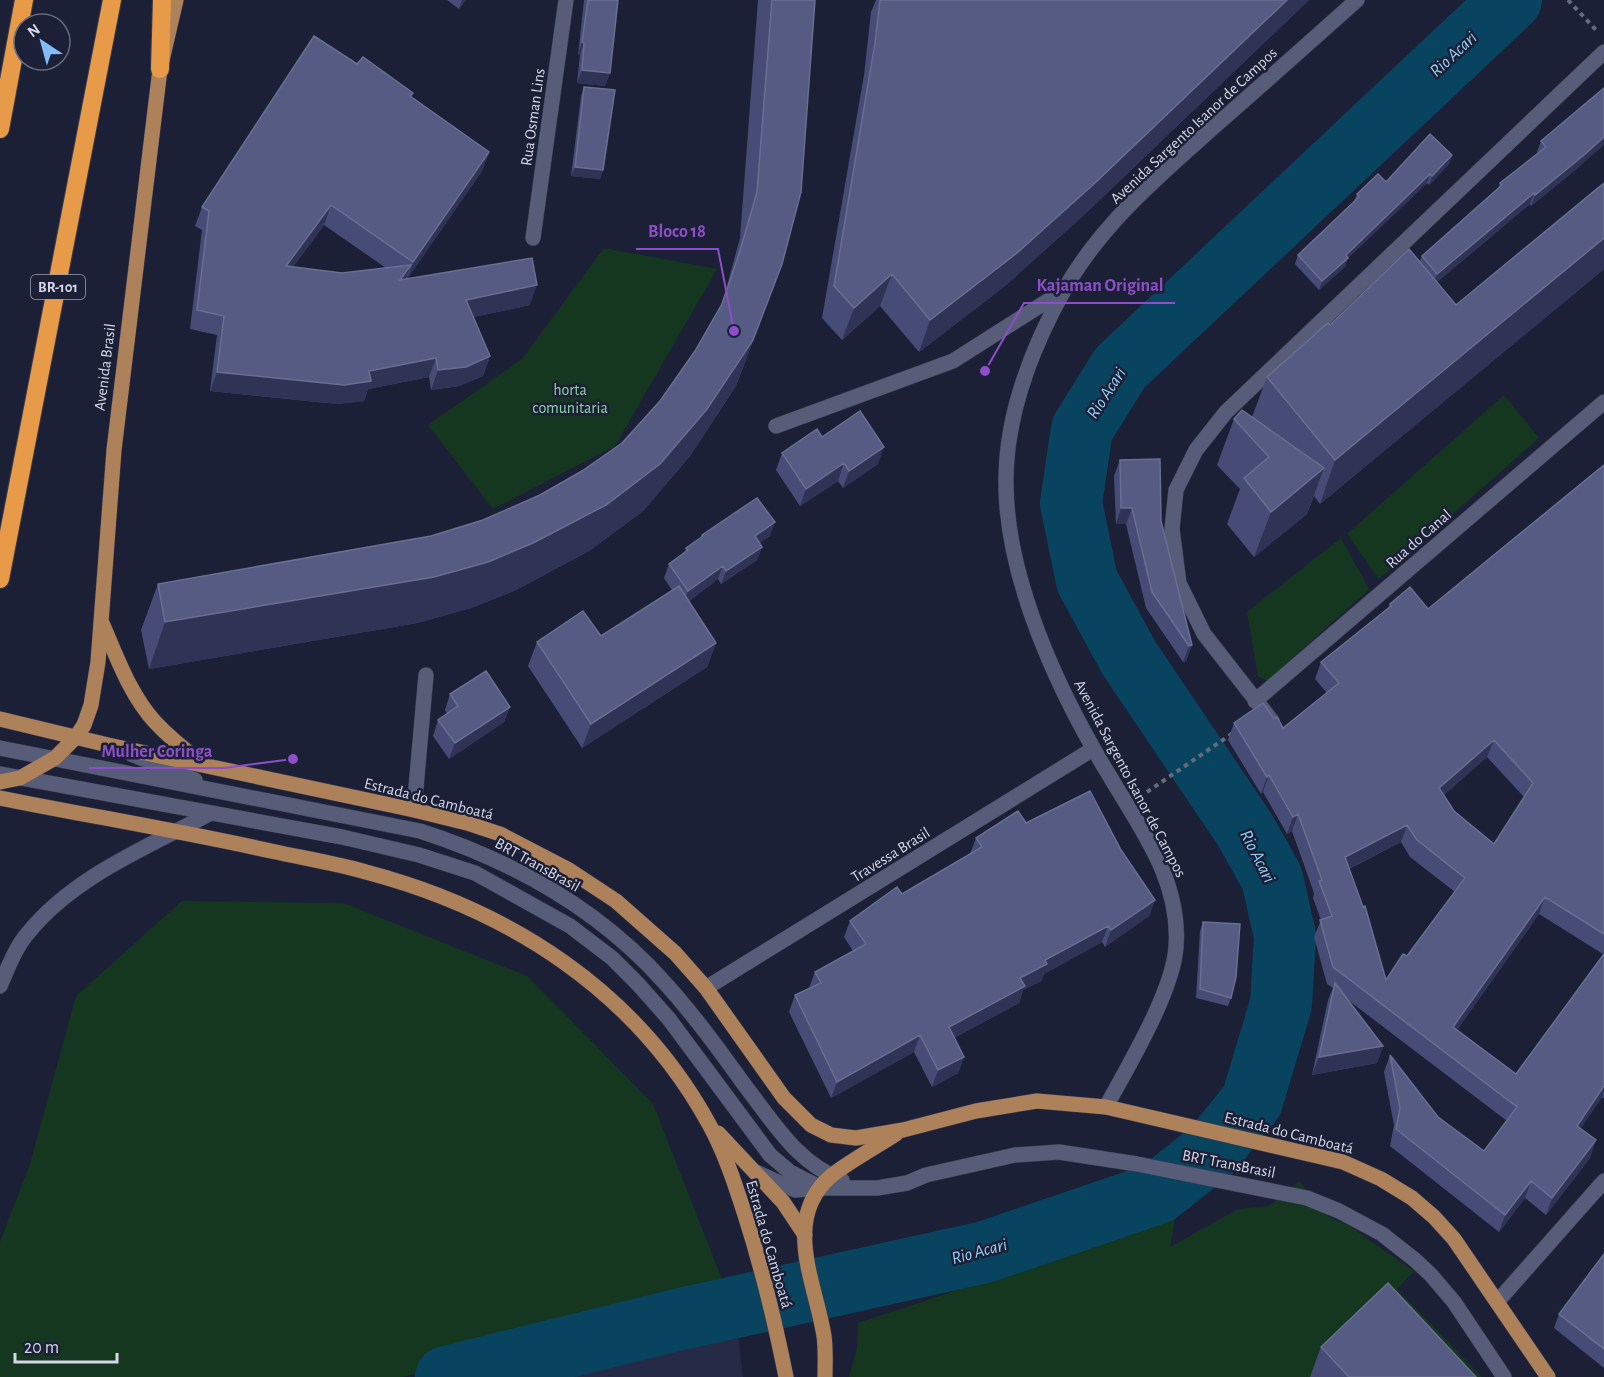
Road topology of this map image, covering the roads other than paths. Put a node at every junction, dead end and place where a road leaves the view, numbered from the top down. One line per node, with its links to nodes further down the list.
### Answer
1 (24, 0): 9 (highway)
2 (112, 0): 14 (highway, BR-101)
3 (162, 0): 8 (highway)
4 (176, 0): 8 (main road, Avenida Brasil)
5 (566, 0): 10 (street, Rua Osman Lins)
6 (1357, 0): 11 (street, Avenida Sargento Isanor de Campos)
7 (1604, 52): 17 (street)
8 (160, 69): 15 (main road, Avenida Brasil)
9 (0, 129)
10 (533, 238)
11 (1064, 291): 13 (street); 23 (street, Avenida Sargento Isanor de Campos)
12 (1604, 402): 17 (street, Rua do Canal)
13 (776, 426)
14 (0, 577)
15 (101, 621): 20 (main road, Avenida Brasil); 25 (main road)
16 (426, 675): 31 (street)
17 (1255, 701): 19 (street)
18 (0, 719): 20 (main road, Estrada do Camboatá)
19 (1274, 723)
20 (76, 737): 21 (main road, Estrada do Camboatá); 24 (main road, Avenida Brasil)
21 (108, 745): 25 (main road, Estrada do Camboatá); 29 (street)
22 (0, 748): 24 (street, BRT TransBrasil)
23 (1093, 749): 35 (street, Travessa Brasil); 36 (street, Avenida Sargento Isanor de Campos)
24 (55, 758): 27 (main road, Avenida Brasil); 29 (street, BRT TransBrasil)
25 (204, 764): 31 (main road, Estrada do Camboatá)
26 (0, 774): 27 (street, BRT TransBrasil)
27 (20, 778): 28 (main road, Avenida Brasil); 32 (street, BRT TransBrasil)
28 (0, 782)
29 (233, 796): 41 (street, BRT TransBrasil)
30 (0, 798): 33 (main road, Estrada do Camboatá)
31 (414, 810): 35 (main road, Estrada do Camboatá)
32 (211, 813): 33 (street); 41 (street, BRT TransBrasil)
33 (176, 831): 34 (street); 37 (main road, Estrada do Camboatá)
34 (0, 986)
35 (706, 988): 38 (main road, Estrada do Camboatá)
36 (1106, 1107): 38 (main road); 43 (main road, Estrada do Camboatá)
37 (709, 1124): 39 (main road, Estrada do Camboatá); 44 (main road, Estrada do Camboatá)
38 (903, 1130): 41 (main road)
39 (756, 1172): 41 (street); 42 (main road, Estrada do Camboatá)
40 (1604, 1181): 43 (street)
41 (826, 1182): 42 (main road); 46 (street, BRT TransBrasil)
42 (805, 1235): 45 (main road, Estrada do Camboatá)
43 (1497, 1302): 47 (main road, Estrada do Camboatá)
44 (786, 1377)
45 (825, 1377)
46 (1504, 1377)
47 (1548, 1377)

